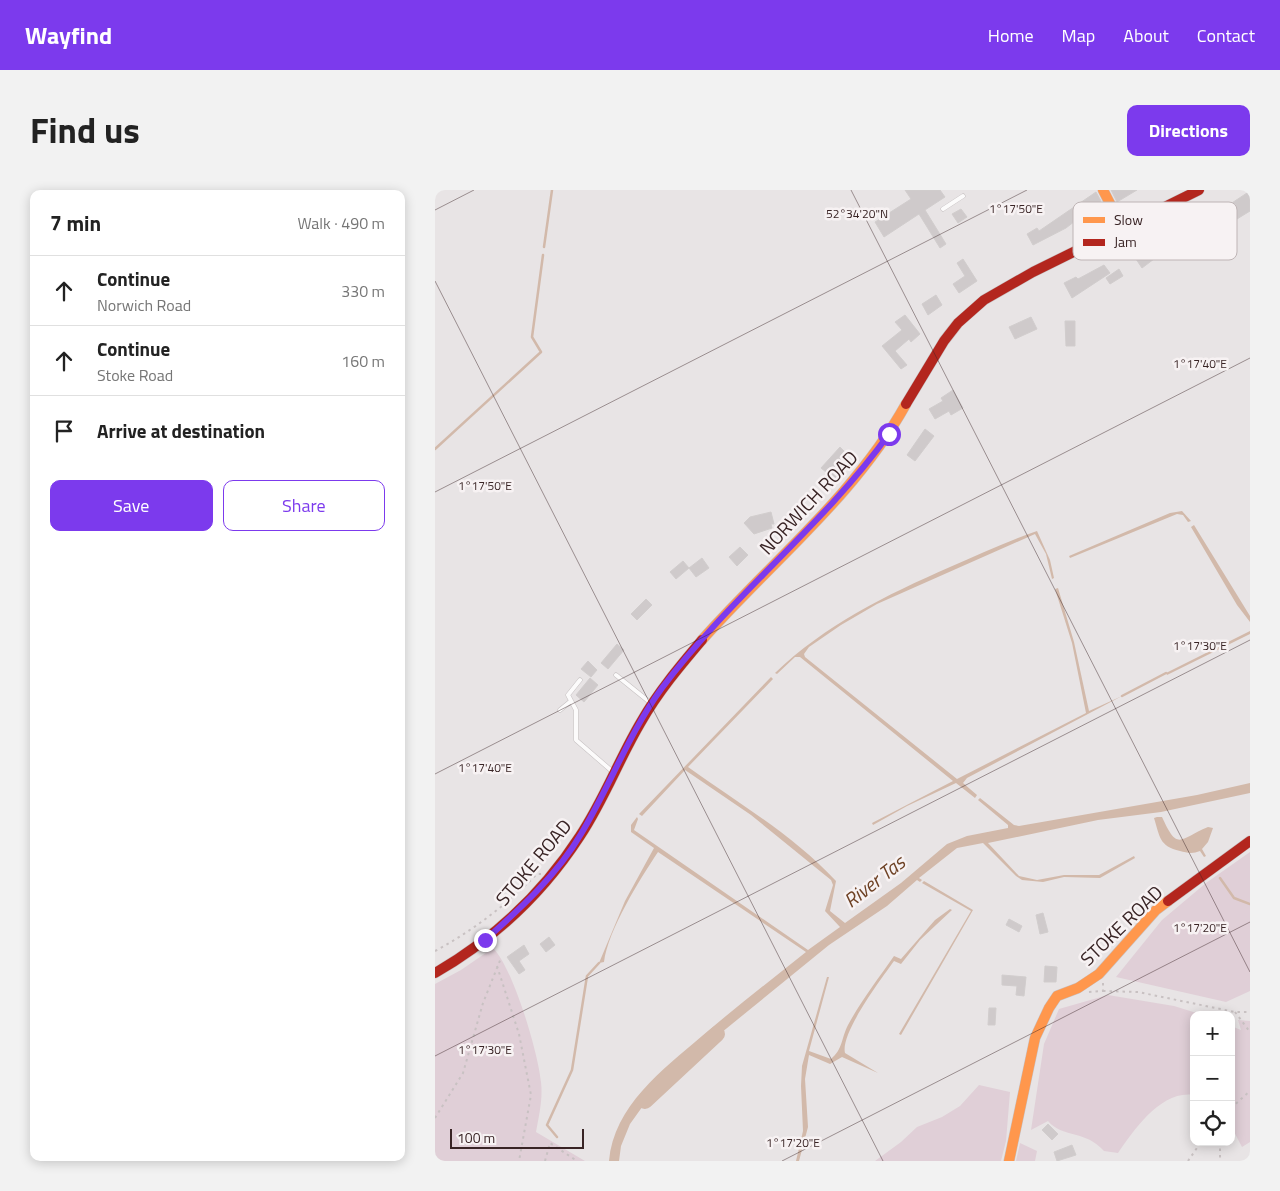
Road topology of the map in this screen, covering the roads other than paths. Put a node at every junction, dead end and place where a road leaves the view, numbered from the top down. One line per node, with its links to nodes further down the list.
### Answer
1 (1103, 190): 4 (street)
2 (1199, 190): 5 (street, NORWICH ROAD)
3 (963, 196): 6 (lane)
4 (1109, 202)
5 (1176, 202)
6 (943, 209)
7 (1073, 253): 11 (street, NORWICH ROAD)
8 (616, 675): 11 (lane)
9 (580, 680): 10 (lane)
10 (571, 701): 12 (lane); 13 (lane)
11 (652, 704): 13 (street, NORWICH ROAD)
12 (560, 710)
13 (613, 772): 15 (street, STOKE ROAD)
14 (1250, 841): 16 (street, STOKE ROAD)
15 (435, 972)
16 (1009, 1161)

